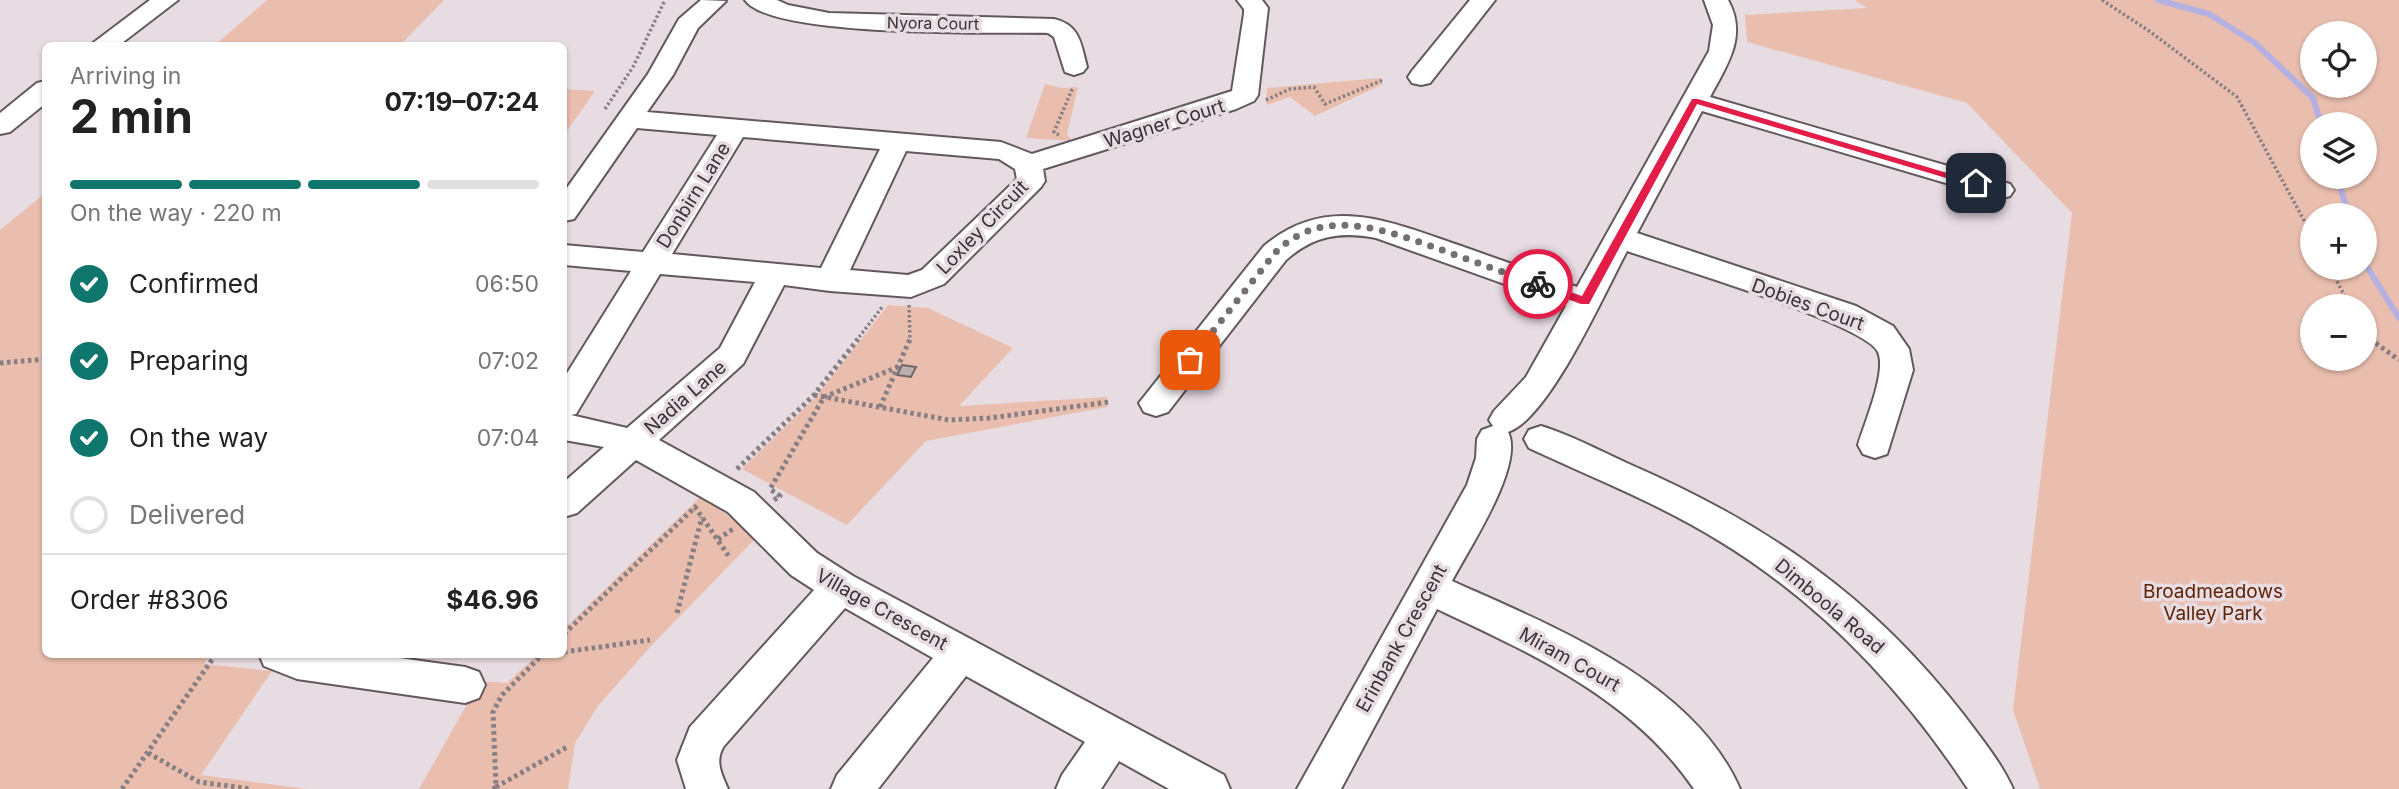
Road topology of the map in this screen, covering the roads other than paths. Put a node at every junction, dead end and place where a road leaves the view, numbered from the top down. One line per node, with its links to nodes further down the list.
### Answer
1 (166, 0): 7 (street)
2 (1249, 0): 16 (street, Wagner Court)
3 (1483, 0): 9 (street)
4 (1716, 0): 11 (street)
5 (761, 2): 6 (street, Nyora Court); 8 (street, Nyora Court)
6 (705, 4): 12 (street)
7 (107, 42)
8 (1073, 77)
9 (1421, 77)
10 (42, 92): 13 (street)
11 (1695, 101): 17 (street); 19 (street)
12 (617, 116): 14 (street, Loxley Circuit); 18 (street)
13 (0, 126)
14 (735, 128): 15 (street, Loxley Circuit); 21 (street, Donbirn Lane)
15 (897, 142): 16 (street, Loxley Circuit); 23 (street)
16 (1027, 165): 23 (street, Loxley Circuit)
17 (2000, 190)
18 (567, 207)
19 (1619, 238): 24 (street); 30 (street, Dobies Court)
20 (567, 255): 21 (street, Loxley Circuit)
21 (651, 263): 22 (street, Loxley Circuit); 25 (street, Donbirn Lane)
22 (774, 275): 23 (street, Loxley Circuit); 29 (street, Nadia Lane)
23 (830, 281)
24 (1585, 301): 26 (street); 28 (street)
25 (567, 400)
26 (1156, 403)
27 (567, 427): 29 (street, Village Crescent)
28 (1520, 439): 33 (street, Erinbank Crescent); 45 (street, Dimboola Road)
29 (632, 443): 31 (street, Nadia Lane); 32 (street, Village Crescent)
30 (1875, 445)
31 (567, 500)
32 (840, 587): 34 (street, Village Crescent); 39 (street)
33 (1428, 587): 43 (street, Erinbank Crescent); 44 (street, Miram Court)
34 (961, 653): 38 (street, Village Crescent); 40 (street)
35 (288, 658): 36 (street)
36 (387, 663): 37 (street)
37 (465, 685)
38 (1112, 737): 41 (street); 42 (street, Village Crescent)
39 (707, 789)
40 (852, 789)
41 (1077, 789)
42 (1209, 789)
43 (1318, 789)
44 (1719, 789)
45 (1992, 789)

